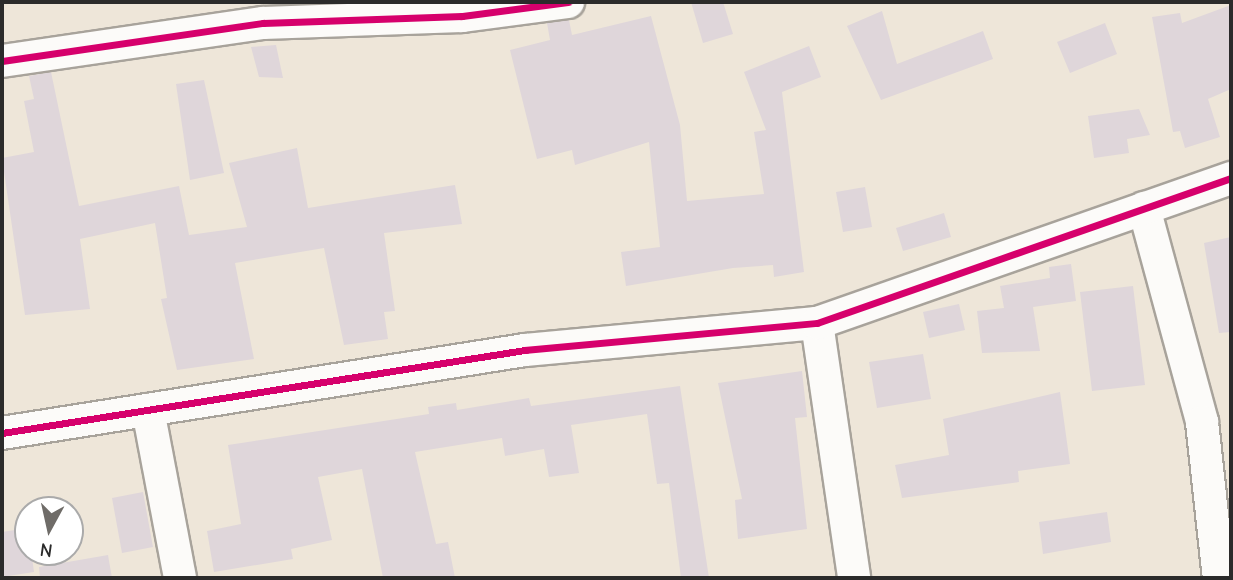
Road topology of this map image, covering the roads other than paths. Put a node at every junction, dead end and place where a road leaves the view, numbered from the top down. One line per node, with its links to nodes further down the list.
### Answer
1 (568, 2): 2 (street)
2 (2, 61)
3 (1231, 178): 4 (street)
4 (1144, 208): 5 (street); 10 (street)
5 (817, 323): 6 (street); 9 (street)
6 (148, 410): 7 (street); 8 (street)
7 (2, 433)
8 (180, 578)
9 (854, 578)
10 (1219, 578)

